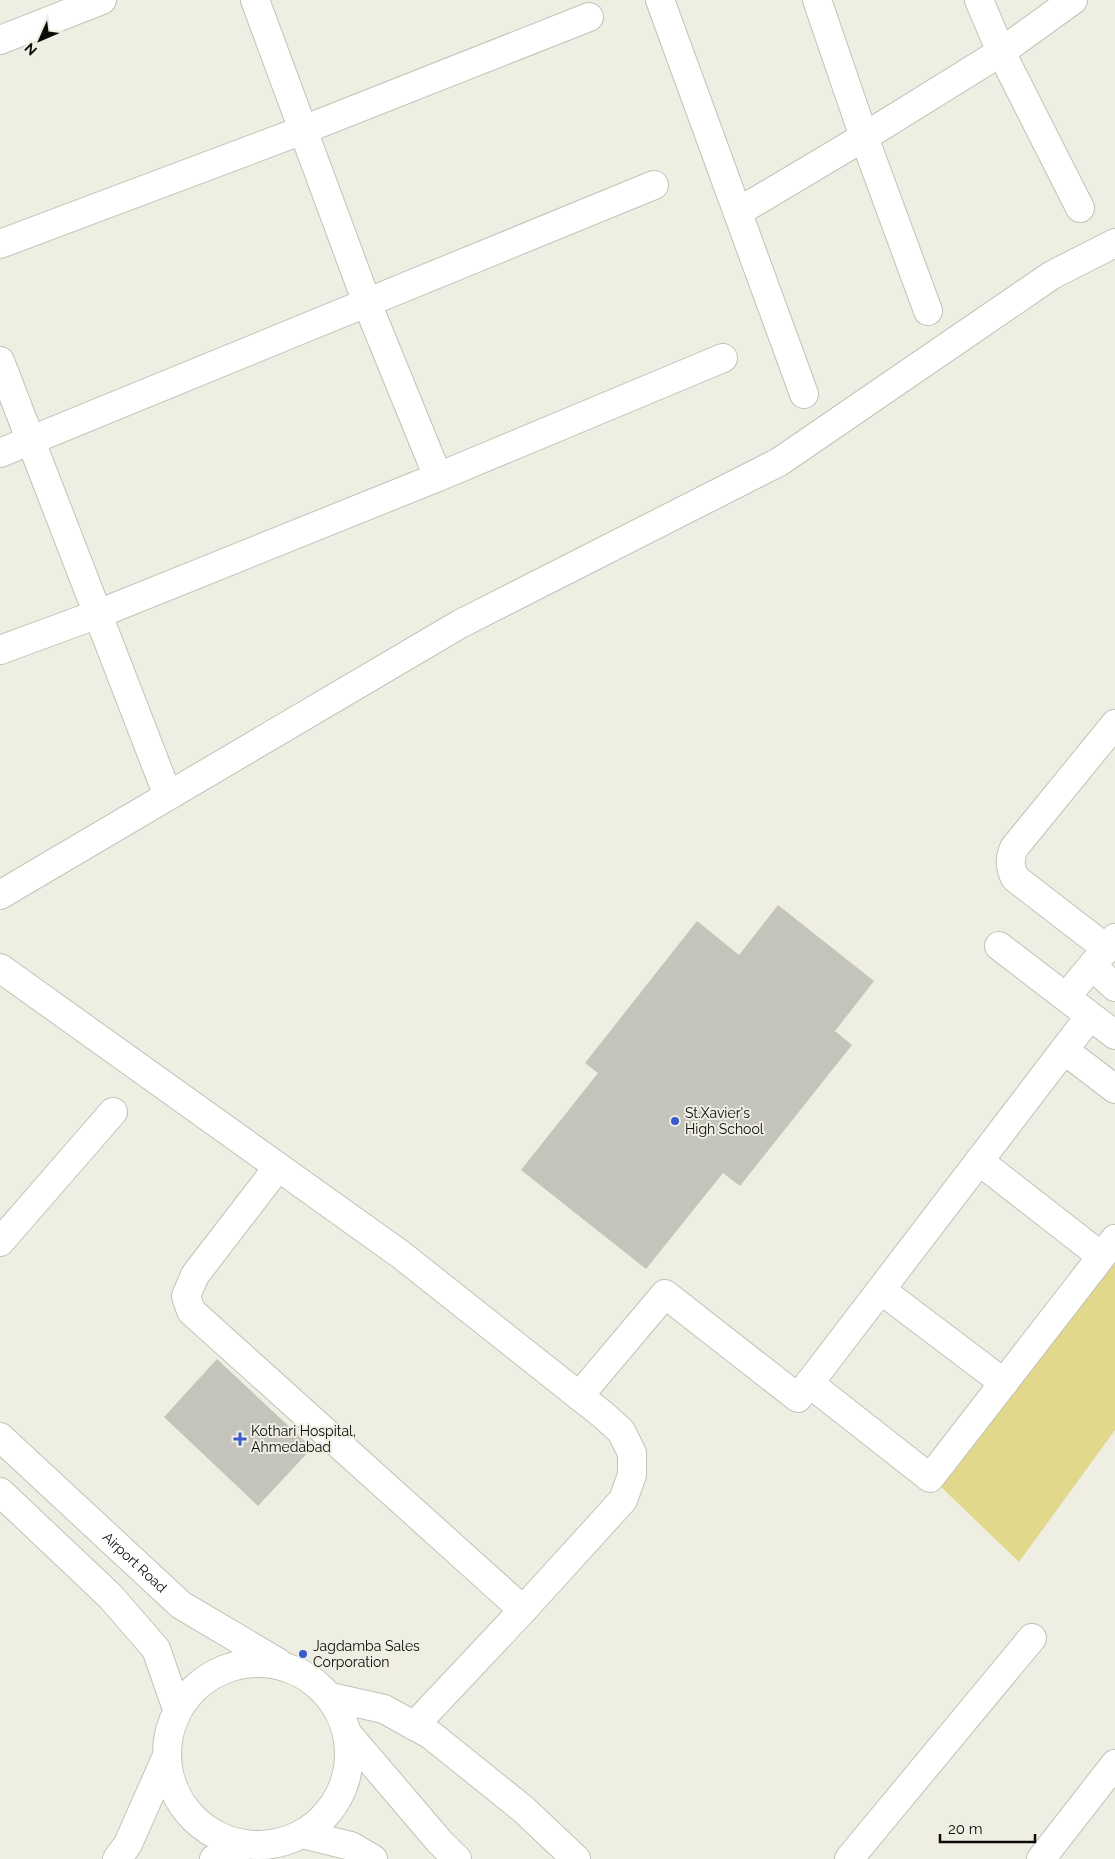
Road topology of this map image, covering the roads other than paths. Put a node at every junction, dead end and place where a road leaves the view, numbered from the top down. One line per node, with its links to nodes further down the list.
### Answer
1 (102, 0): 8 (street)
2 (255, 0): 10 (street)
3 (660, 0): 14 (street)
4 (818, 0): 11 (street)
5 (979, 0): 9 (street)
6 (1073, 0): 9 (street)
7 (589, 17): 10 (street)
8 (0, 40)
9 (1000, 52): 11 (street); 13 (street)
10 (303, 130): 16 (street); 17 (street)
11 (864, 137): 14 (street); 18 (street)
12 (654, 185): 17 (street)
13 (1080, 208)
14 (738, 212): 21 (street)
15 (1115, 243): 28 (street)
16 (0, 244)
17 (367, 303): 22 (street); 24 (street)
18 (928, 311)
19 (723, 358): 24 (street)
20 (0, 361): 22 (street)
21 (804, 394)
22 (31, 441): 23 (street); 25 (street)
23 (0, 453)
24 (438, 477): 25 (street)
25 (98, 614): 26 (street); 28 (street)
26 (0, 650)
27 (1115, 724): 31 (street)
28 (168, 796): 29 (street)
29 (0, 895)
30 (999, 946): 34 (street)
31 (1105, 951): 33 (street); 34 (street)
32 (0, 968): 41 (street)
33 (1115, 987)
34 (1066, 997): 35 (street)
35 (1090, 1016): 36 (street); 37 (street)
36 (1115, 1035)
37 (1064, 1050): 38 (street); 40 (street)
38 (1115, 1089)
39 (114, 1112): 42 (street)
40 (979, 1161): 43 (street); 44 (street)
41 (278, 1167): 47 (street); 50 (street)
42 (0, 1242)
43 (1108, 1248): 46 (street)
44 (881, 1290): 45 (street); 46 (street)
45 (809, 1383): 46 (street); 47 (street)
46 (1004, 1383)
47 (579, 1396): 50 (street)
48 (0, 1437): 52 (street, Airport Road)
49 (0, 1492): 54 (street)
50 (523, 1610): 55 (street)
51 (1032, 1638): 66 (street)
52 (284, 1666): 53 (street, Airport Road); 54 (street, Airport Road)
53 (330, 1697): 55 (street); 56 (street, Airport Road)
54 (177, 1709): 57 (street, Airport Road)
55 (414, 1726): 65 (street)
56 (347, 1733): 59 (street, Airport Road); 64 (street, Airport Road)
57 (166, 1758): 60 (street, Airport Road); 61 (street)
58 (1115, 1764): 67 (street)
59 (302, 1834): 60 (street, Airport Road); 63 (street)
60 (245, 1845): 62 (street)
61 (117, 1859)
62 (214, 1859)
63 (373, 1859)
64 (457, 1859)
65 (576, 1859)
66 (849, 1859)
67 (1041, 1859)

